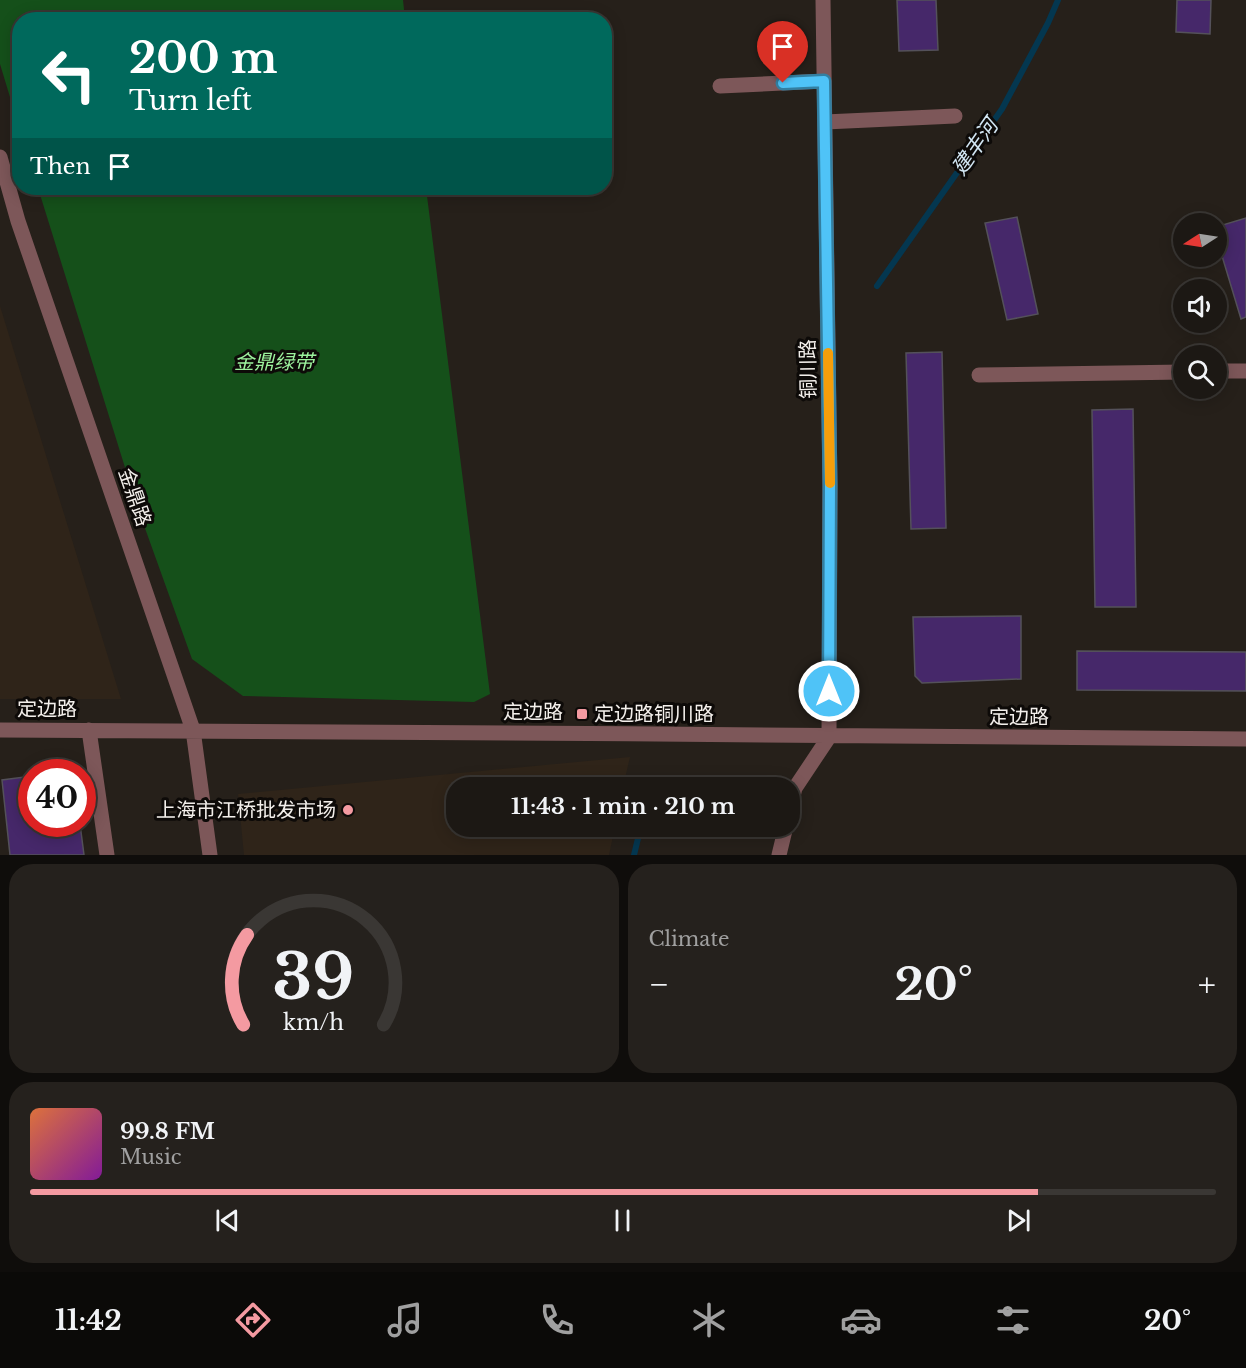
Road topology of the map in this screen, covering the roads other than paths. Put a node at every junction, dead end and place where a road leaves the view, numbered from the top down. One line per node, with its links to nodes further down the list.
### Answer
1 (823, 0): 2 (street, 铜川路)
2 (824, 81): 3 (street); 5 (street, 铜川路)
3 (720, 86)
4 (955, 116): 5 (street)
5 (825, 122): 14 (street, 铜川路)
6 (0, 157): 13 (street, 金鼎路)
7 (1246, 371): 9 (street)
8 (1173, 372): 10 (street)
9 (1227, 372)
10 (979, 375)
11 (0, 730): 12 (street, 定边路)
12 (88, 730): 13 (street, 定边路); 18 (street)
13 (193, 730): 14 (street, 定边路); 19 (street, 金鼎路)
14 (829, 737): 15 (street, 定边路); 16 (street)
15 (1246, 739)
16 (800, 780)
17 (783, 837): 20 (street)
18 (106, 855)
19 (210, 855)
20 (779, 855)

